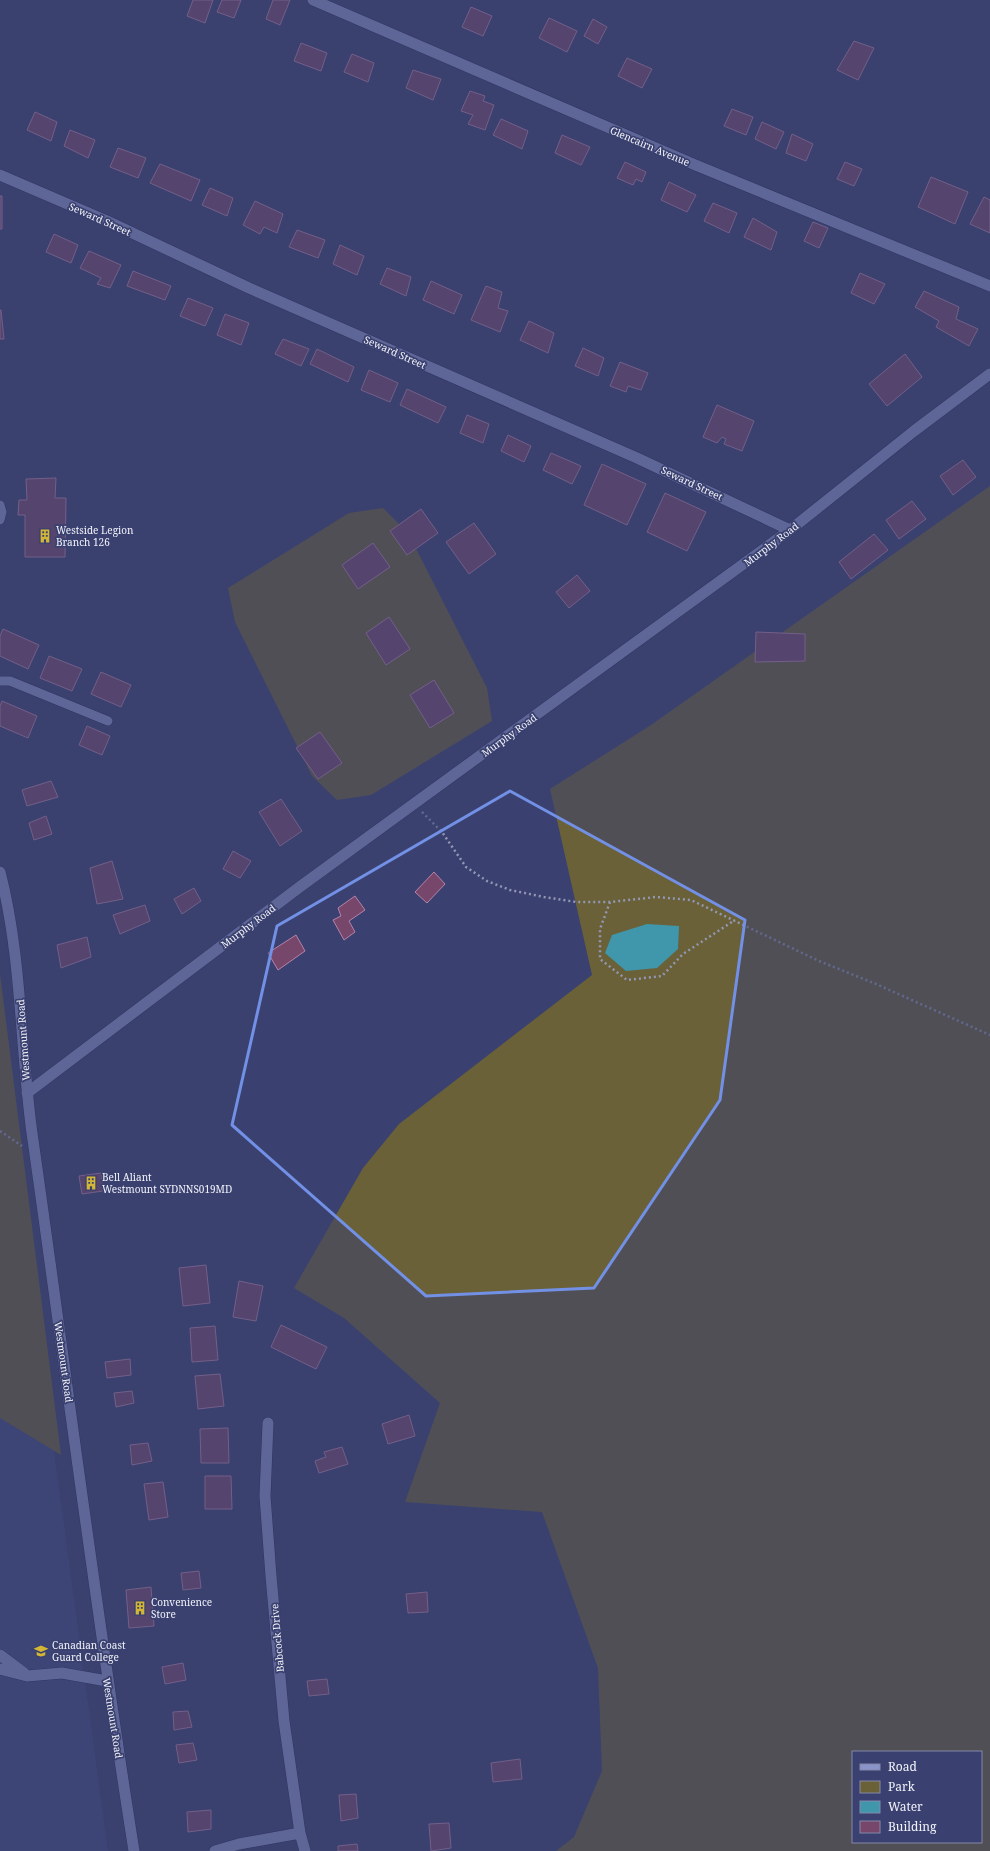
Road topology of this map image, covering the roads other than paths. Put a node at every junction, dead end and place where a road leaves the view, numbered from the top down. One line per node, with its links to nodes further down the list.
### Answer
1 (313, 0): 3 (street, Glencairn Avenue)
2 (0, 175): 7 (street, Seward Street)
3 (990, 286)
4 (990, 374): 7 (street, Murphy Road)
5 (0, 505): 6 (lane)
6 (0, 520)
7 (790, 530): 11 (street, Murphy Road)
8 (0, 681): 9 (lane)
9 (108, 721)
10 (0, 872): 11 (street, Westmount Road)
11 (27, 1093): 16 (street, Westmount Road)
12 (268, 1423): 17 (street, Babcock Drive)
13 (0, 1655): 15 (street)
14 (0, 1669): 15 (street)
15 (27, 1676): 16 (street)
16 (107, 1681): 18 (street, Westmount Road)
17 (300, 1833): 19 (street); 20 (street, Babcock Drive)
18 (134, 1851)
19 (215, 1851)
20 (305, 1851)

